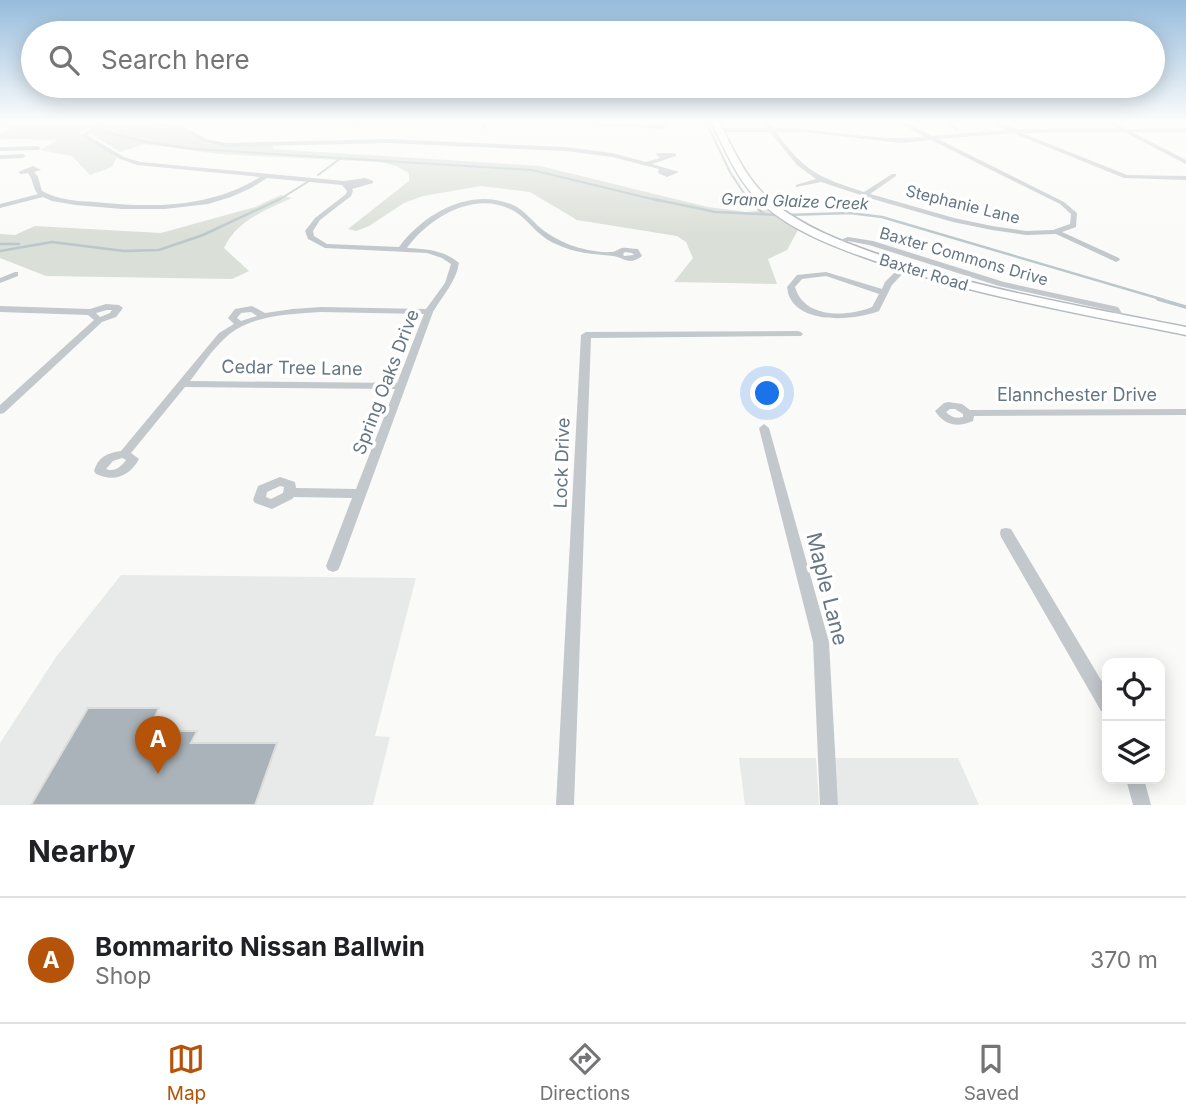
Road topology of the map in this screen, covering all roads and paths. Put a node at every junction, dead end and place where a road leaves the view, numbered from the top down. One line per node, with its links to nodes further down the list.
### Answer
1 (127, 160): 11 (street, Spring Oaks Drive)
2 (628, 160): 8 (street)
3 (657, 160): 8 (street)
4 (737, 160): 20 (main road, Baxter Road)
5 (794, 160): 14 (street, Stephanie Lane)
6 (970, 160): 19 (street)
7 (1080, 160): 13 (street)
8 (646, 164): 9 (street)
9 (662, 169)
10 (31, 173): 17 (street)
11 (267, 175): 17 (street); 21 (street, Spring Oaks Drive)
12 (894, 175): 16 (street)
13 (1186, 178)
14 (820, 180): 15 (street); 16 (street, Stephanie Lane)
15 (798, 186)
16 (866, 194): 19 (street, Stephanie Lane)
17 (42, 195): 18 (street)
18 (1, 207)
19 (1057, 232): 23 (street)
20 (836, 243): 24 (main road, Baxter Road); 31 (street, Baxter Commons Drive)
21 (401, 250): 22 (street); 30 (street, Spring Oaks Drive)
22 (618, 254)
23 (1116, 260)
24 (904, 268): 27 (street); 31 (main road, Baxter Road)
25 (15, 274): 26 (street)
26 (0, 281)
27 (883, 292): 27 (street)
28 (0, 309): 29 (street)
29 (91, 312): 32 (street); 32 (street)
30 (429, 312): 35 (street); 36 (street, Spring Oaks Drive)
31 (1121, 318): 33 (main road, Baxter Road)
32 (99, 320): 37 (street)
33 (1186, 331)
34 (798, 334): 48 (street, Lock Drive)
35 (182, 384): 36 (street, Cedar Tree Lane); 41 (street)
36 (401, 386): 43 (street, Spring Oaks Drive)
37 (0, 411)
38 (1186, 412): 39 (street, Elannchester Drive)
39 (968, 413)
40 (764, 428): 49 (street, Maple Lane)
41 (124, 454)
42 (291, 492): 43 (street)
43 (360, 494): 45 (street, Spring Oaks Drive)
44 (1006, 533): 46 (street)
45 (333, 566)
46 (1102, 696)
47 (1136, 784): 50 (street)
48 (565, 805)
49 (829, 805)
50 (1142, 805)

